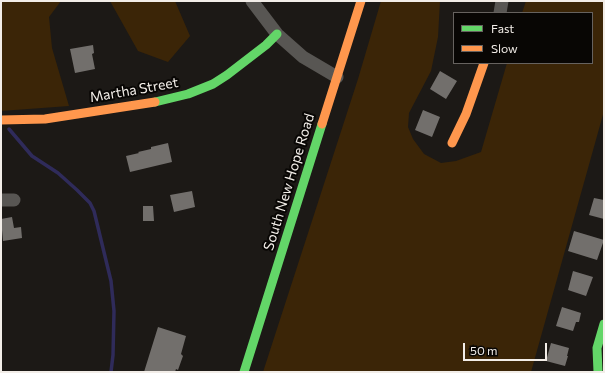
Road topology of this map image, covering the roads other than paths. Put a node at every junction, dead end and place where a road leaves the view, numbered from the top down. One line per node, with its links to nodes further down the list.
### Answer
1 (252, 1): 5 (street)
2 (361, 1): 7 (street, South New Hope Road)
3 (502, 1): 4 (street)
4 (500, 12)
5 (277, 34): 7 (street); 8 (street, Martha Street)
6 (484, 64): 9 (street)
7 (337, 77): 11 (street, South New Hope Road)
8 (1, 120)
9 (452, 143)
10 (604, 324): 12 (street)
11 (244, 372)
12 (598, 372)

